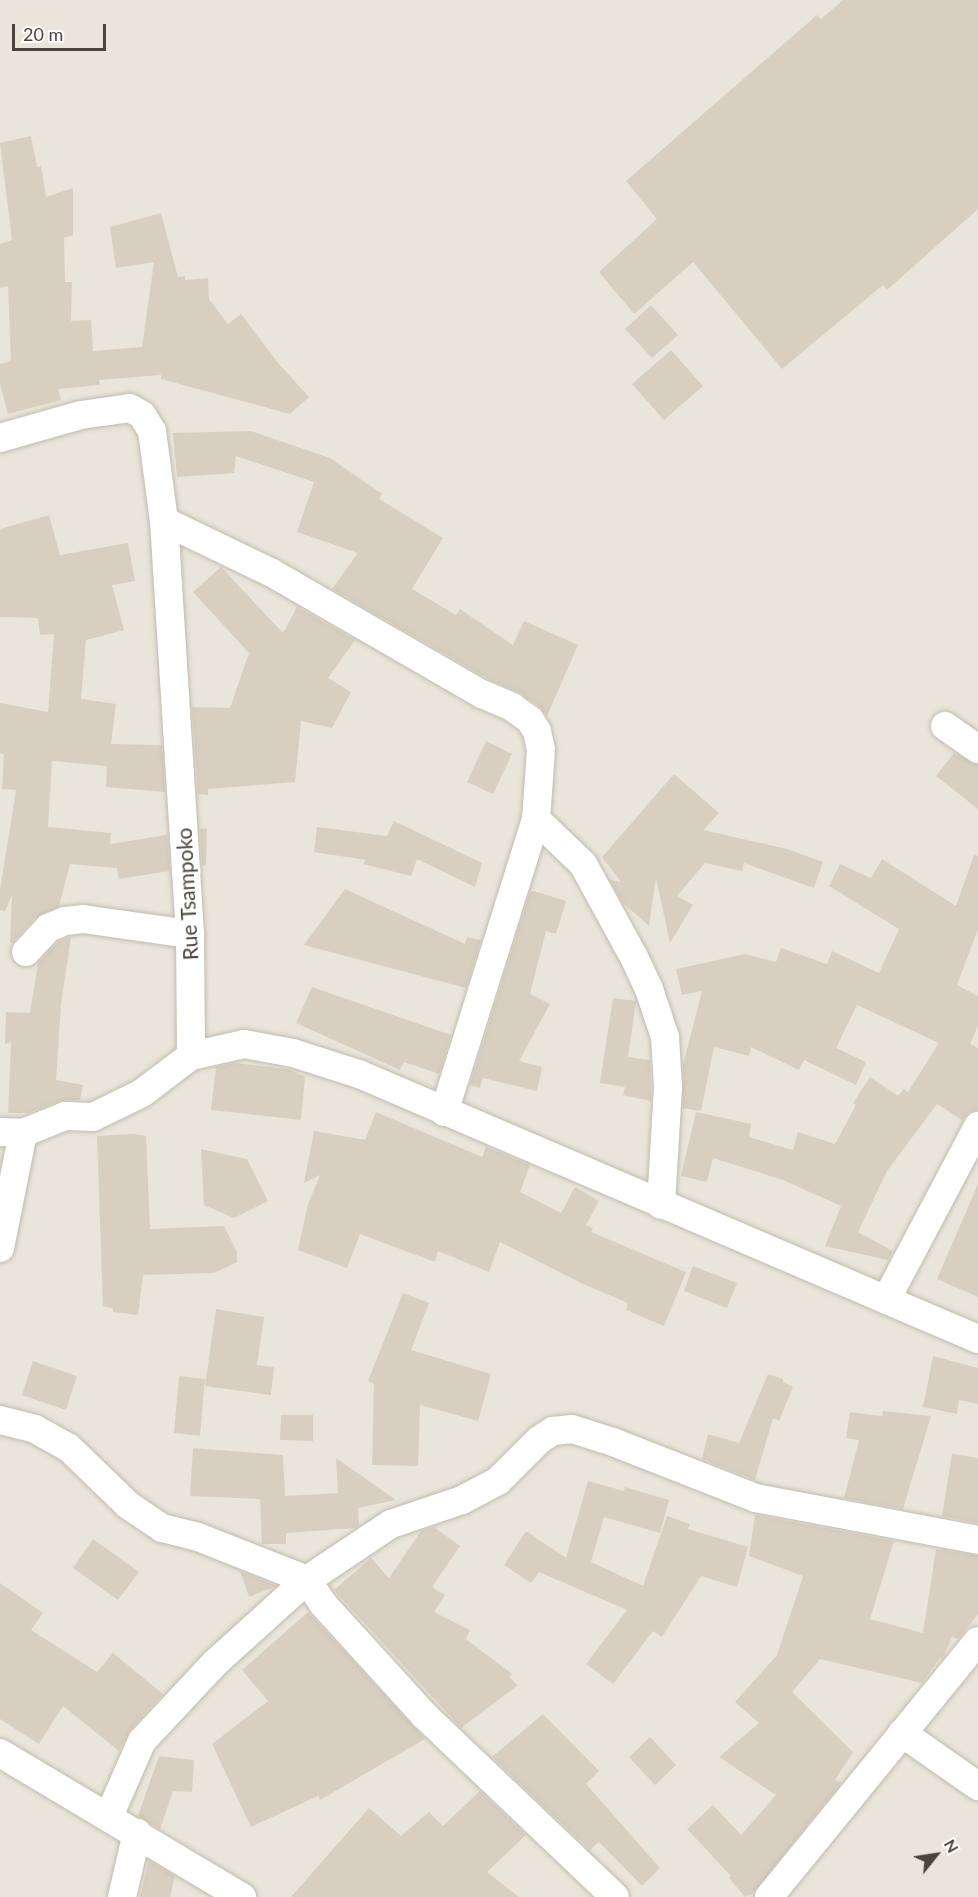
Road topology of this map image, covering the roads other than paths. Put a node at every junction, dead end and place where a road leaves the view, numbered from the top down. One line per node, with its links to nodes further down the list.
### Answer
1 (0, 438): 2 (street, Rue Tsampoko)
2 (164, 521): 5 (street); 6 (street, Rue Tsampoko)
3 (945, 726): 4 (street)
4 (978, 749)
5 (536, 819): 9 (street); 12 (street)
6 (190, 934): 7 (street); 8 (street, Rue Tsampoko)
7 (26, 952)
8 (191, 1056): 9 (street); 11 (street)
9 (444, 1112): 12 (street)
10 (978, 1126): 14 (street)
11 (12, 1133): 13 (street)
12 (661, 1205): 14 (street)
13 (0, 1248)
14 (886, 1300): 15 (street)
15 (978, 1339)
16 (0, 1420): 18 (street)
17 (978, 1540): 18 (street)
18 (307, 1580): 23 (street); 27 (street)
19 (978, 1641): 20 (street)
20 (902, 1734): 22 (street); 28 (street)
21 (0, 1753): 23 (street)
22 (978, 1786)
23 (109, 1816): 24 (street)
24 (137, 1833): 25 (street); 26 (street)
25 (122, 1897)
26 (242, 1897)
27 (615, 1897)
28 (769, 1897)

